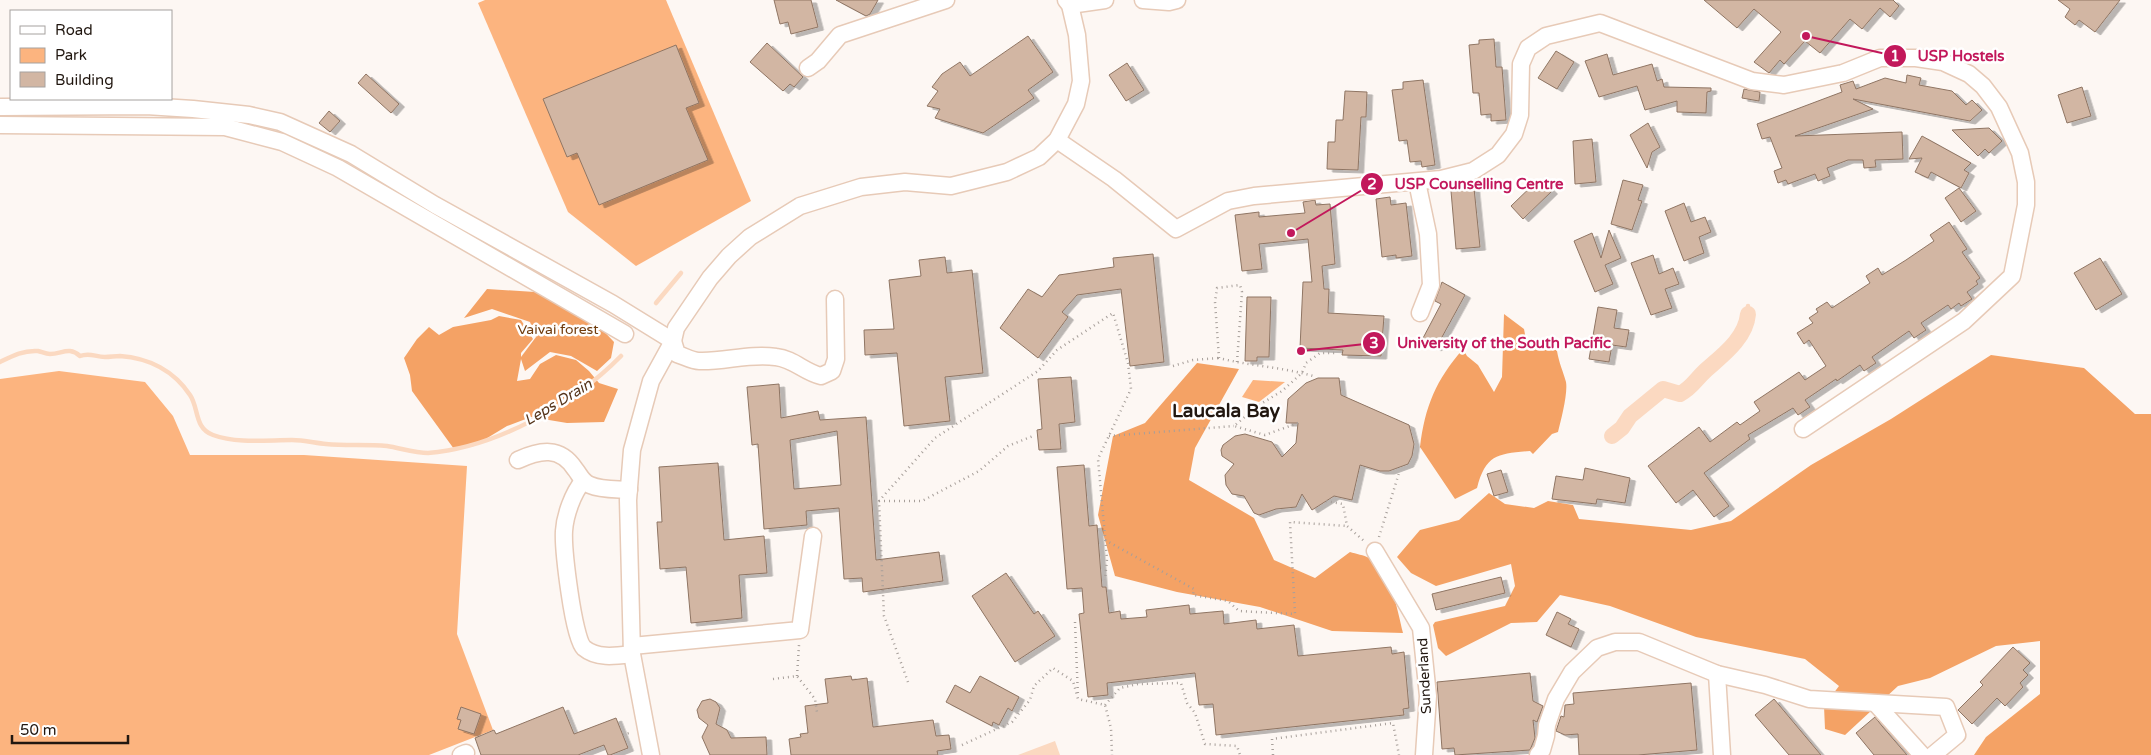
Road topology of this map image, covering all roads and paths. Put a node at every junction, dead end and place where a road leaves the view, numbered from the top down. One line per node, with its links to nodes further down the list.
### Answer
1 (946, 0): 6 (street)
2 (1105, 0): 5 (street)
3 (1143, 0): 4 (street)
4 (1177, 0)
5 (1069, 2): 9 (street)
6 (808, 68)
7 (0, 107): 14 (street)
8 (0, 125): 13 (street)
9 (1057, 140): 10 (street); 14 (street)
10 (1417, 182): 12 (street); 23 (street)
11 (835, 298): 14 (street)
12 (1420, 313)
13 (625, 334)
14 (673, 341): 28 (street)
15 (1338, 353): 19 (path)
16 (1219, 358): 17 (path); 17 (path); 18 (path)
17 (1238, 362): 19 (path)
18 (1173, 366)
19 (1302, 373): 20 (path); 22 (path)
20 (1313, 376)
21 (1298, 423): 22 (path)
22 (1234, 426): 25 (path)
23 (1803, 429)
24 (1033, 436): 29 (path)
25 (1109, 436): 29 (path); 33 (path)
26 (518, 460): 27 (street)
27 (583, 480): 28 (street); 38 (street)
28 (629, 490): 38 (street)
29 (879, 500): 42 (path)
30 (1326, 501): 31 (path)
31 (1347, 526): 33 (path); 34 (path)
32 (813, 536): 37 (street)
33 (1105, 540): 35 (path)
34 (1375, 551): 53 (street, Sunderland)
35 (1105, 580)
36 (1075, 622): 43 (path)
37 (800, 630): 38 (street); 40 (path)
38 (632, 650): 48 (street)
39 (1717, 674): 44 (street); 54 (street); 55 (street)
40 (798, 676): 41 (path); 46 (path)
41 (773, 679)
42 (908, 682)
43 (1078, 699): 45 (path); 47 (path)
44 (1876, 704): 56 (street); 57 (street)
45 (1105, 705): 49 (path); 50 (path)
46 (817, 712)
47 (962, 745)
48 (651, 755)
49 (1112, 755)
50 (1240, 755)
51 (1274, 755): 52 (path)
52 (1399, 755)
53 (1424, 755)
54 (1538, 755)
55 (1722, 755)
56 (1922, 755)
57 (1933, 755)

